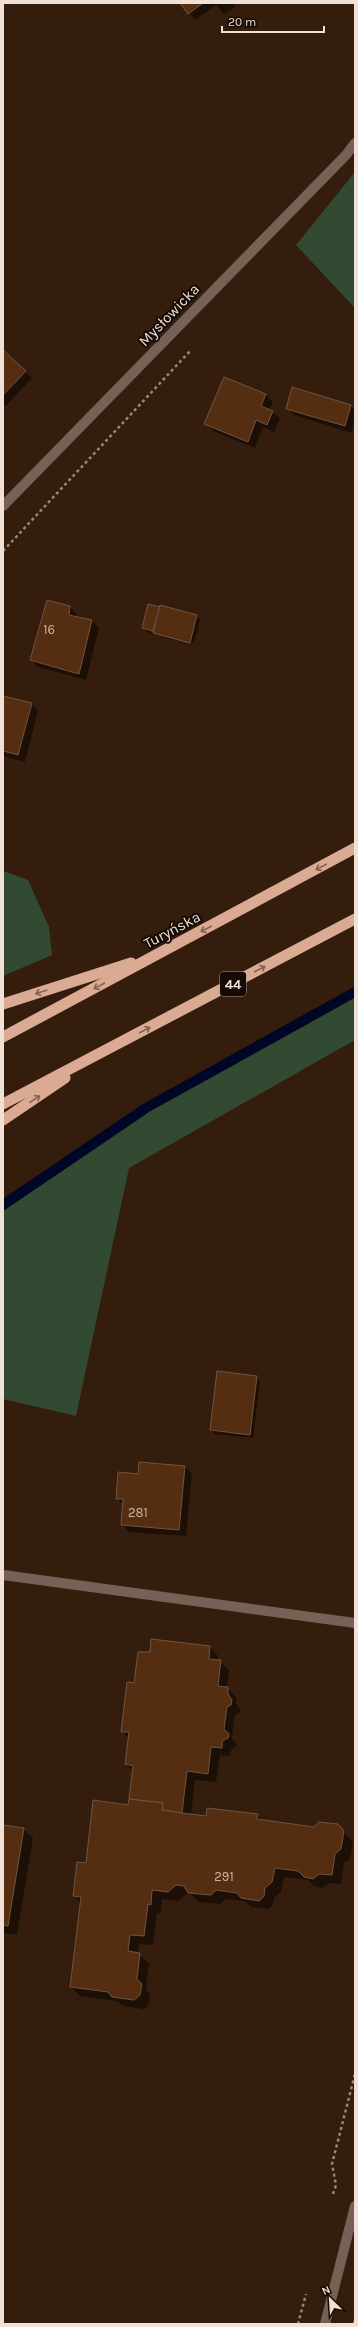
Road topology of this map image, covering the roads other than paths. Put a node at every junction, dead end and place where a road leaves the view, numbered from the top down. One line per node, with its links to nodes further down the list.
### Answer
1 (355, 143): 2 (street, Mysłowicka)
2 (3, 506)
3 (355, 848): 5 (highway, Turyńska, one-way to 5)
4 (355, 919): 8 (highway, 44, one-way to 4)
5 (159, 954): 6 (highway, one-way to 6); 7 (highway, Turyńska, one-way to 7)
6 (3, 1004)
7 (3, 1037)
8 (110, 1048): 9 (highway, 44); 10 (highway, one-way to 8)
9 (3, 1104)
10 (3, 1120)
11 (3, 1575): 12 (street)
12 (355, 1623)
13 (355, 2206): 14 (street)
14 (325, 2324)

